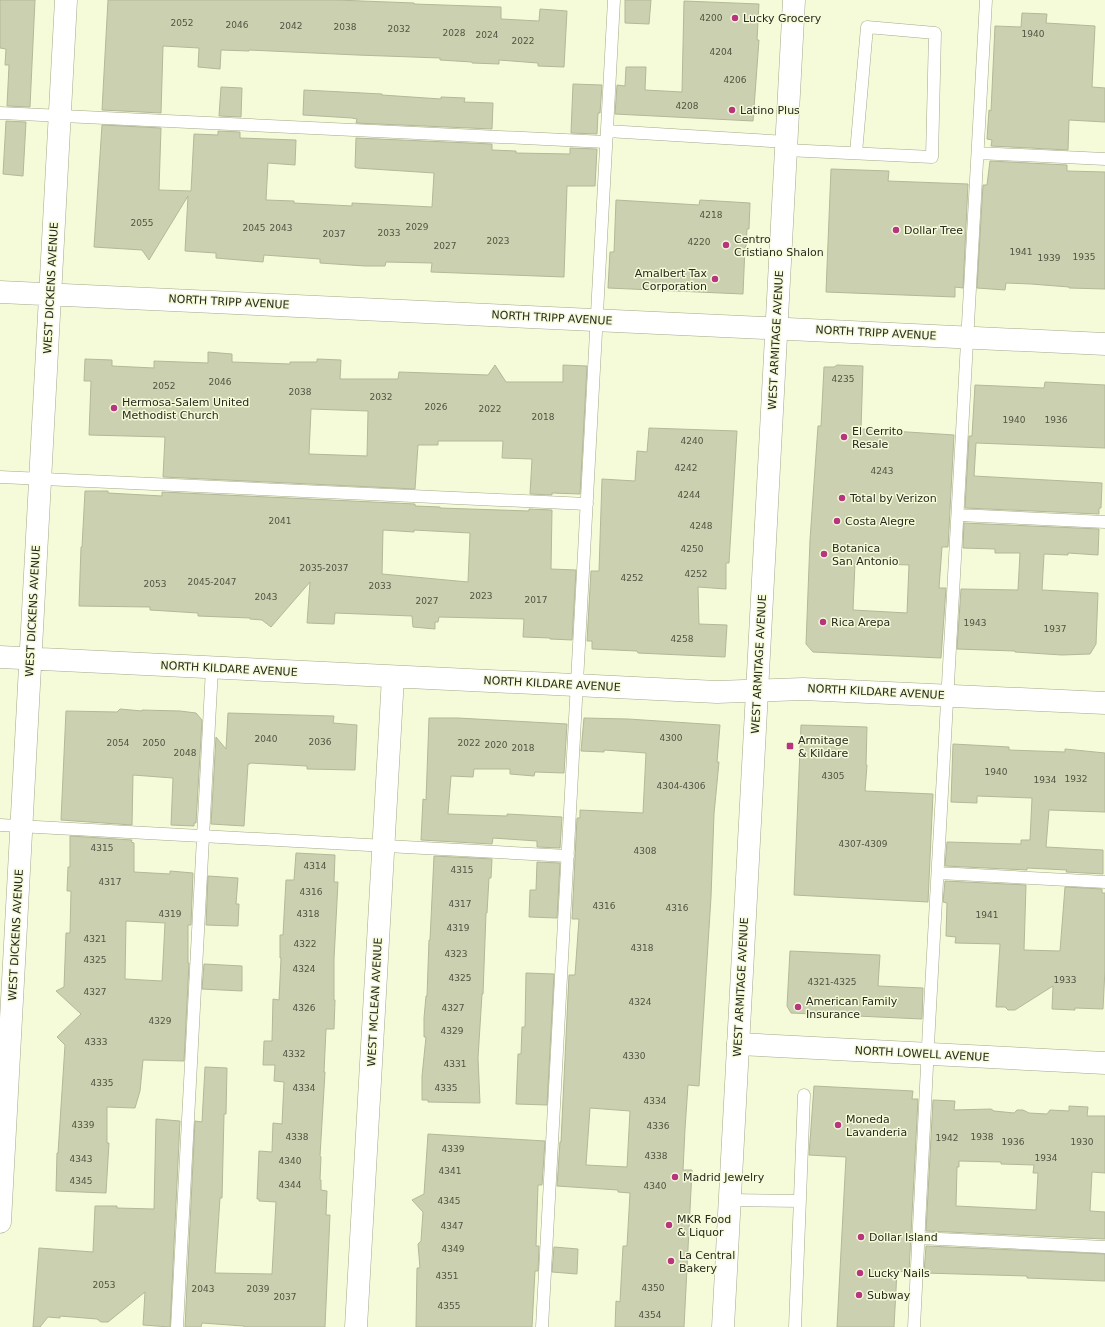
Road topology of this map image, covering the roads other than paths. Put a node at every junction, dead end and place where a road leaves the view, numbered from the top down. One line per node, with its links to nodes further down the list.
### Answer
1 (66, 0): 6 (street, WEST DICKENS AVENUE)
2 (614, 0): 7 (lane)
3 (794, 0): 8 (street, WEST ARMITAGE AVENUE)
4 (986, 0): 10 (lane)
5 (0, 113): 6 (lane)
6 (60, 116): 7 (lane); 13 (street, WEST DICKENS AVENUE)
7 (606, 136): 8 (lane); 14 (lane)
8 (786, 146): 9 (lane); 15 (street, WEST ARMITAGE AVENUE)
9 (856, 153): 9 (lane)
10 (978, 153): 11 (lane); 16 (lane)
11 (1105, 159)
12 (0, 292): 13 (street, NORTH TRIPP AVENUE)
13 (50, 294): 14 (street, NORTH TRIPP AVENUE); 19 (street, WEST DICKENS AVENUE)
14 (596, 320): 15 (street, NORTH TRIPP AVENUE); 20 (lane)
15 (777, 328): 16 (street, NORTH TRIPP AVENUE); 28 (street, WEST ARMITAGE AVENUE)
16 (968, 337): 17 (street, NORTH TRIPP AVENUE); 21 (lane)
17 (1105, 344)
18 (0, 477): 19 (lane)
19 (40, 479): 20 (lane); 24 (street, WEST DICKENS AVENUE)
20 (587, 504): 27 (lane)
21 (958, 515): 22 (lane); 29 (lane)
22 (1105, 522)
23 (0, 658): 24 (street, NORTH KILDARE AVENUE)
24 (30, 659): 25 (street, NORTH KILDARE AVENUE); 32 (street, WEST DICKENS AVENUE)
25 (212, 668): 26 (street, NORTH KILDARE AVENUE); 33 (lane)
26 (393, 677): 27 (street, NORTH KILDARE AVENUE); 34 (street, WEST MCLEAN AVENUE)
27 (577, 685): 28 (street, NORTH KILDARE AVENUE); 35 (lane)
28 (757, 690): 29 (street, NORTH KILDARE AVENUE); 38 (street, WEST ARMITAGE AVENUE)
29 (948, 696): 30 (street, NORTH KILDARE AVENUE); 36 (lane)
30 (1105, 703)
31 (0, 825): 32 (lane)
32 (21, 826): 33 (lane); 44 (street, WEST DICKENS AVENUE)
33 (203, 836): 34 (lane); 47 (lane)
34 (383, 846): 35 (lane); 48 (street, WEST MCLEAN AVENUE)
35 (568, 856): 49 (lane)
36 (938, 873): 37 (lane); 39 (lane)
37 (1105, 882)
38 (738, 1044): 39 (street, NORTH LOWELL AVENUE); 42 (street, WEST ARMITAGE AVENUE)
39 (928, 1054): 40 (street, NORTH LOWELL AVENUE); 45 (lane)
40 (1105, 1063)
41 (804, 1095): 43 (lane)
42 (730, 1200): 43 (lane); 50 (street, WEST ARMITAGE AVENUE)
43 (800, 1201): 51 (lane)
44 (0, 1208)
45 (919, 1238): 46 (lane); 52 (lane)
46 (1105, 1247)
47 (177, 1327)
48 (356, 1327)
49 (542, 1327)
50 (723, 1327)
51 (795, 1327)
52 (914, 1327)

